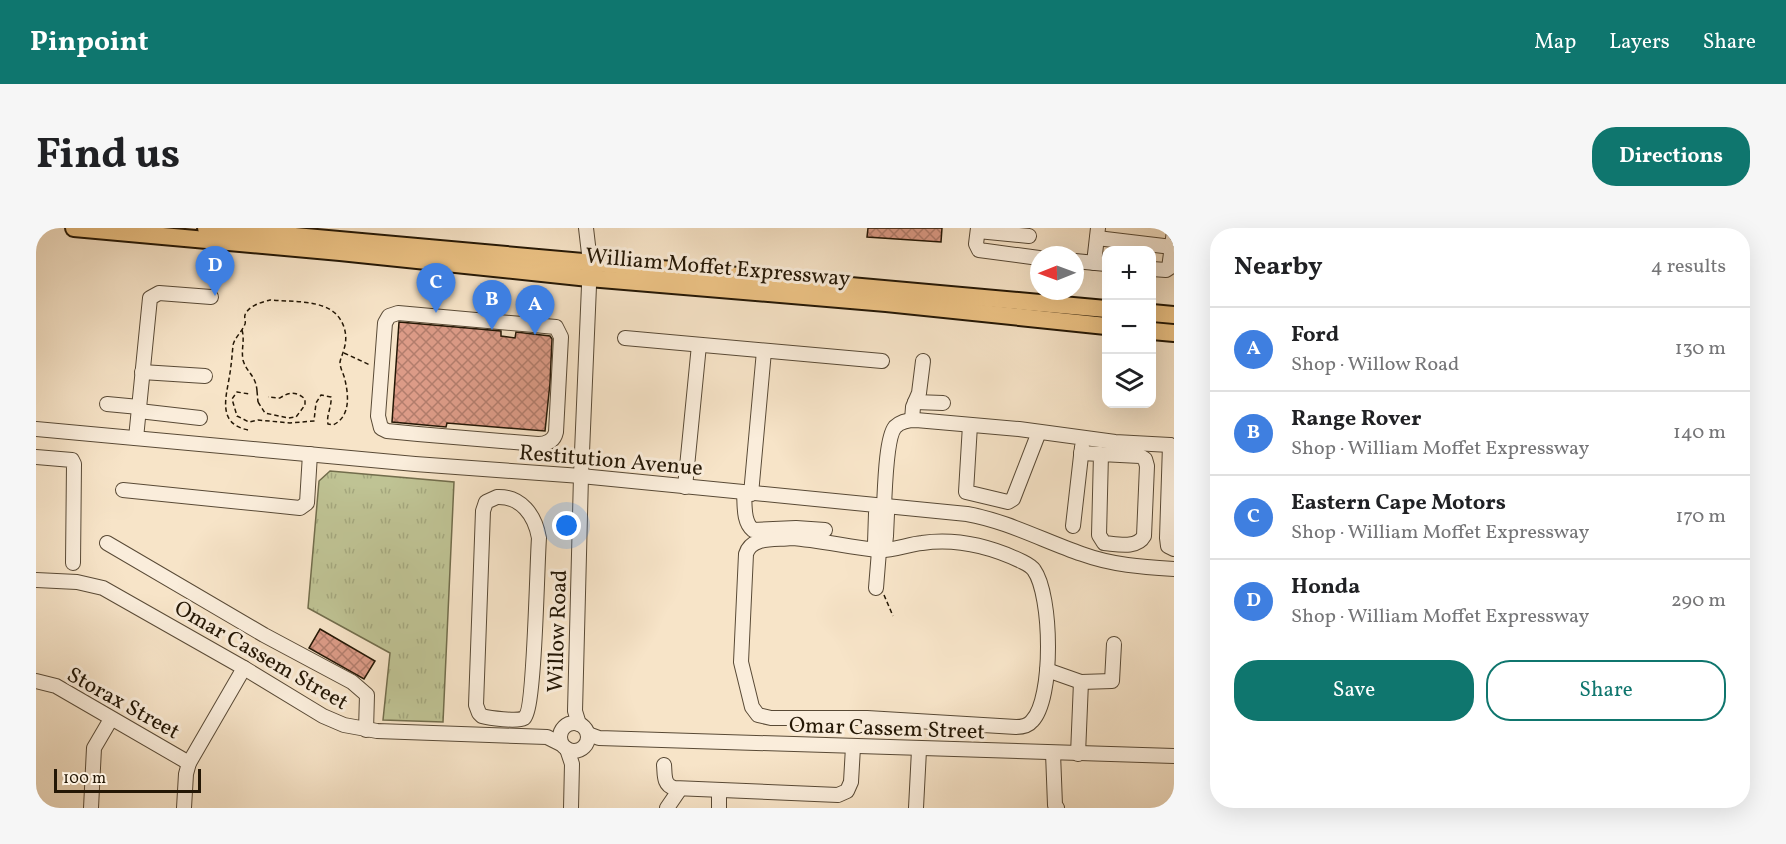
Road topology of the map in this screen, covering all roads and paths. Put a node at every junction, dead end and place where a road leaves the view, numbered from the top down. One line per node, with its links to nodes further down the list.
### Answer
1 (74, 228): 13 (main road, William Moffet Expressway)
2 (206, 228): 13 (main road, William Moffet Expressway)
3 (586, 228): 13 (street, Willow Road)
4 (978, 229): 7 (street); 9 (street)
5 (1174, 231): 8 (street)
6 (1097, 233): 8 (street); 11 (street)
7 (1029, 236)
8 (1172, 248): 12 (street)
9 (1030, 257)
10 (1084, 262): 11 (street)
11 (1100, 264)
12 (1156, 269)
13 (589, 270): 15 (main road, William Moffet Expressway); 18 (main road, William Moffet Expressway); 53 (street, Willow Road)
14 (211, 297): 29 (street)
15 (1102, 309)
16 (1156, 313): 17 (main road)
17 (1174, 315)
18 (1102, 325)
19 (241, 329): 25 (path); 32 (path, bridge); 42 (path)
20 (1156, 331): 21 (main road)
21 (1174, 333)
22 (625, 338): 23 (street)
23 (699, 345): 24 (street); 54 (street)
24 (764, 351): 26 (street); 56 (street)
25 (343, 353): 28 (path); 31 (path)
26 (882, 361)
27 (923, 361): 33 (street)
28 (381, 371): 28 (street)
29 (142, 372): 30 (street); 36 (street)
30 (205, 376)
31 (249, 394)
32 (268, 397)
33 (915, 402): 34 (street); 39 (street)
34 (943, 403)
35 (107, 404): 36 (street)
36 (139, 409): 37 (street); 44 (street)
37 (182, 416): 38 (street); 46 (street)
38 (200, 418)
39 (912, 420): 40 (street); 58 (street)
40 (970, 424): 43 (street); 43 (street)
41 (36, 429): 44 (street, Restitution Avenue)
42 (248, 430)
43 (1039, 432): 45 (street)
44 (136, 438): 46 (street, Restitution Avenue)
45 (1083, 438): 47 (street); 48 (street)
46 (179, 442): 49 (street, Restitution Avenue)
47 (1172, 446): 62 (street)
48 (1082, 453): 50 (street); 59 (street)
49 (310, 454): 52 (street, Restitution Avenue); 55 (street)
50 (1101, 454): 50 (street)
51 (36, 457): 64 (street)
52 (512, 471): 53 (street, Restitution Avenue); 57 (street)
53 (581, 476): 54 (street, Restitution Avenue); 76 (street, Willow Road)
54 (685, 487): 56 (street, Restitution Avenue)
55 (123, 490)
56 (748, 493): 58 (street, Restitution Avenue); 60 (street)
57 (510, 497): 57 (street)
58 (884, 506): 63 (street); 65 (street, Restitution Avenue)
59 (1073, 526)
60 (827, 536): 63 (street); 71 (street)
61 (107, 543): 75 (street)
62 (1174, 549)
63 (879, 551): 67 (street); 71 (street)
64 (72, 563)
65 (1174, 569)
66 (36, 580): 70 (street, Omar Cassem Street)
67 (876, 588): 68 (path)
68 (893, 616)
69 (1114, 644): 73 (street)
70 (244, 668): 75 (street, Omar Cassem Street); 82 (street)
71 (1047, 670): 73 (street)
72 (36, 681): 74 (street, Storax Street)
73 (1081, 682): 80 (street)
74 (111, 719): 82 (street, Storax Street); 87 (street)
75 (366, 730): 76 (street, Omar Cassem Street)
76 (577, 734): 77 (street, Omar Cassem Street); 89 (street, Willow Road)
77 (853, 747): 78 (street, Omar Cassem Street); 86 (street)
78 (919, 750): 79 (street, Omar Cassem Street); 93 (street)
79 (1053, 753): 80 (street, Omar Cassem Street); 94 (street)
80 (1078, 754): 81 (street, Omar Cassem Street)
81 (1174, 756)
82 (189, 763): 88 (street)
83 (664, 765): 84 (street)
84 (681, 789): 85 (street); 90 (street)
85 (719, 791): 86 (street); 91 (street)
86 (772, 793): 92 (street)
87 (91, 808)
88 (184, 808)
89 (571, 808)
90 (667, 808)
91 (719, 808)
92 (772, 808)
93 (916, 808)
94 (1056, 808)

